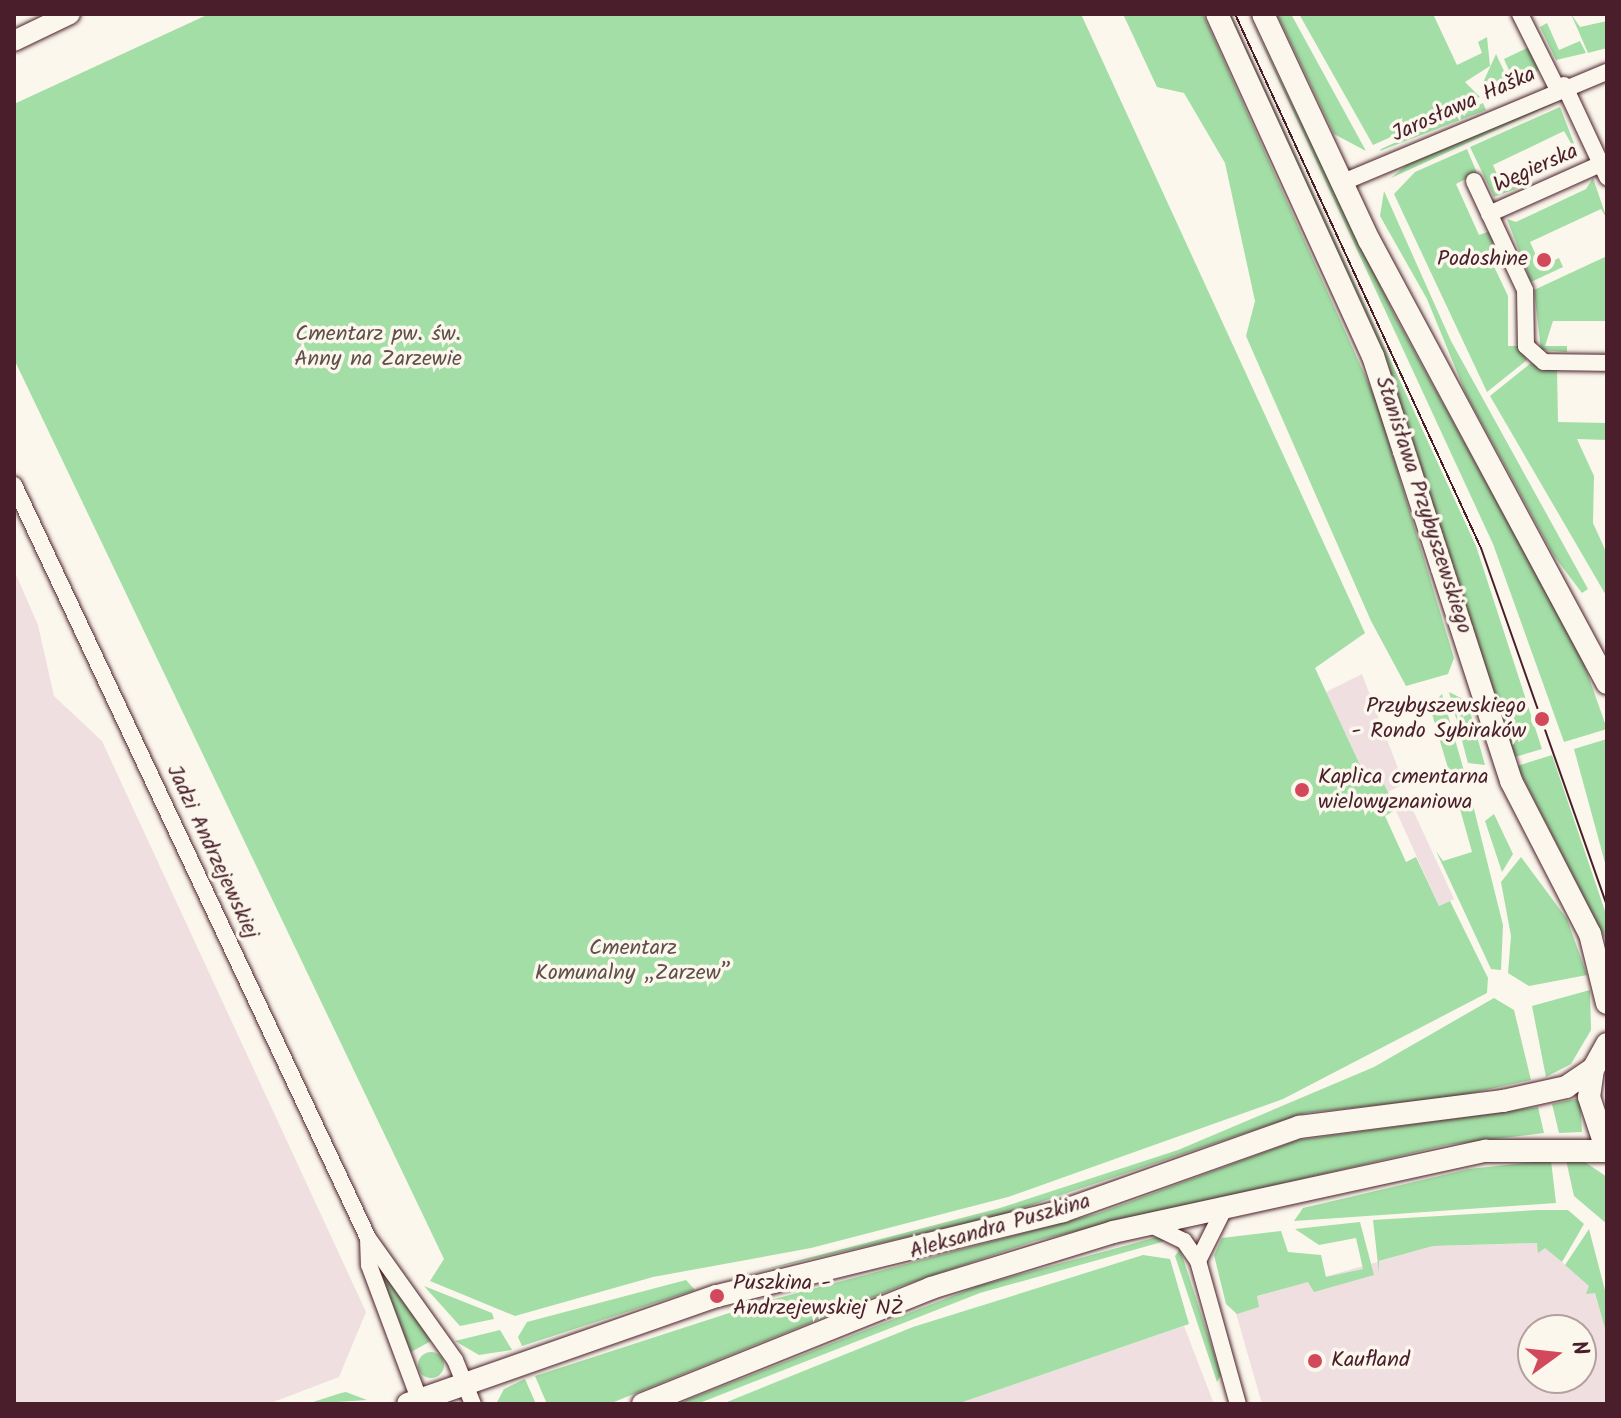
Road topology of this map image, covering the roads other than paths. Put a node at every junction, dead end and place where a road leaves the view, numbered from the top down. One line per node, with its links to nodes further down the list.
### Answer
1 (70, 14): 5 (street)
2 (1217, 14): 15 (main road, Stanisława Przybyszewskiego)
3 (1263, 14): 10 (main road)
4 (1520, 14): 7 (street, Węgierska)
5 (14, 41)
6 (1607, 72): 7 (street, Jarosława Haška)
7 (1561, 86): 8 (street, Węgierska); 10 (street, Jarosława Haška)
8 (1604, 170): 11 (street, Węgierska)
9 (1474, 181): 11 (street, Węgierska)
10 (1341, 183): 14 (main road)
11 (1489, 214): 12 (street, Węgierska)
12 (1607, 363)
13 (14, 485): 20 (street, Jadzi Andrzejewskiej)
14 (1607, 683)
15 (1607, 1003)
16 (1602, 1050): 17 (main road); 22 (main road, Aleksandra Puszkina)
17 (1607, 1151): 18 (main road, Aleksandra Puszkina)
18 (1224, 1209): 19 (main road, Aleksandra Puszkina); 21 (street)
19 (1149, 1224): 21 (street); 24 (main road, Aleksandra Puszkina)
20 (368, 1238): 22 (street, Jadzi Andrzejewskiej); 23 (street, Jadzi Andrzejewskiej)
21 (1198, 1261): 25 (street)
22 (469, 1394): 23 (main road, Aleksandra Puszkina)
23 (416, 1403)
24 (643, 1404)
25 (1238, 1404)

